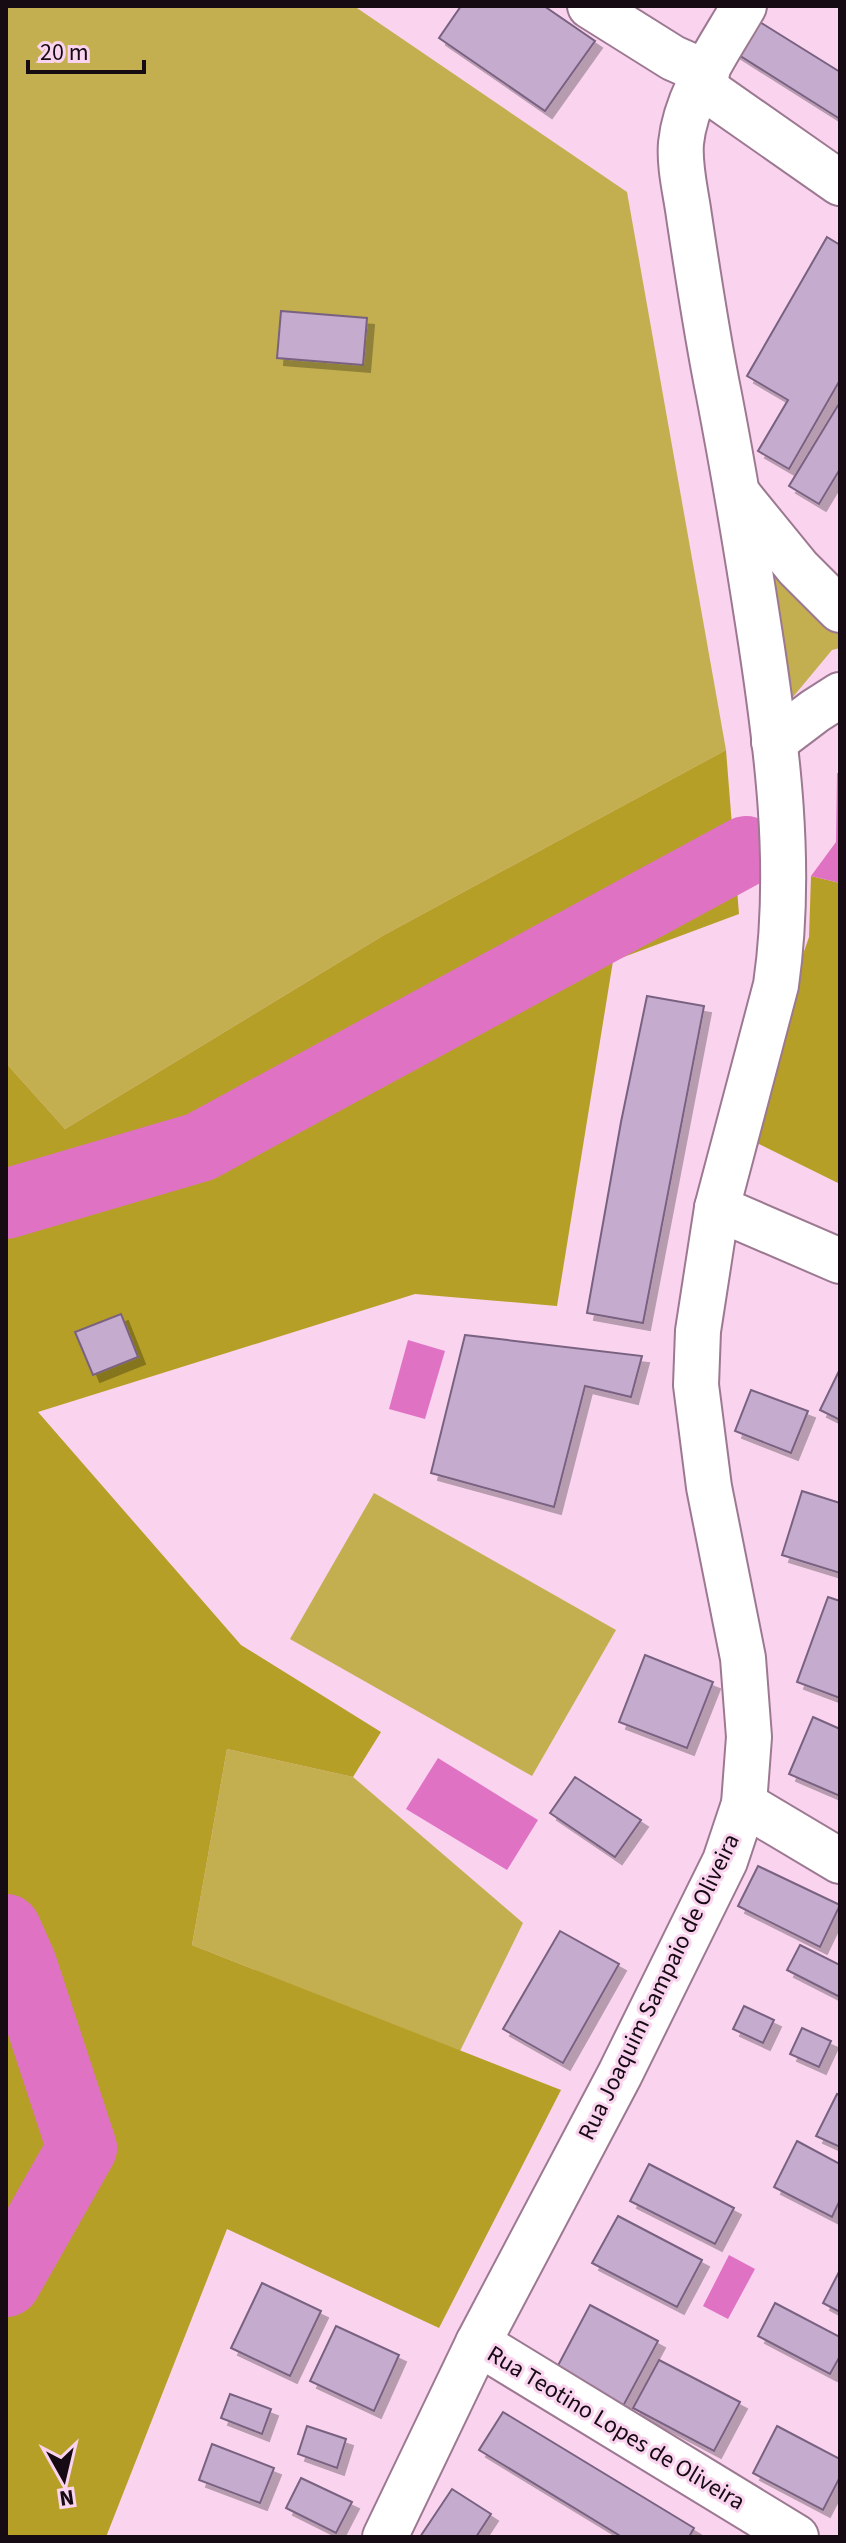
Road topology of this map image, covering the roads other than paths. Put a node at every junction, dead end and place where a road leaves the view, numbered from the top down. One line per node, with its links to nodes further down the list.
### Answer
1 (590, 6): 3 (street)
2 (744, 6): 3 (street, Rua Joaquim Sampaio de Oliveira)
3 (703, 79): 4 (street); 5 (street, Rua Joaquim Sampaio de Oliveira)
4 (840, 183)
5 (739, 497): 6 (street, Rua Joaquim Sampaio de Oliveira); 8 (street, Rua Joaquim Sampaio de Oliveira)
6 (840, 610)
7 (840, 695): 8 (street)
8 (774, 742): 9 (street, Rua Joaquim Sampaio de Oliveira)
9 (717, 1208): 10 (street); 11 (street, Rua Joaquim Sampaio de Oliveira)
10 (840, 1261)
11 (744, 1804): 12 (street); 13 (street, Rua Joaquim Sampaio de Oliveira)
12 (840, 1861)
13 (478, 2343): 14 (street, Rua Joaquim Sampaio de Oliveira); 15 (street, Rua Teotino Lopes de Oliveira)
14 (385, 2537)
15 (796, 2537)

